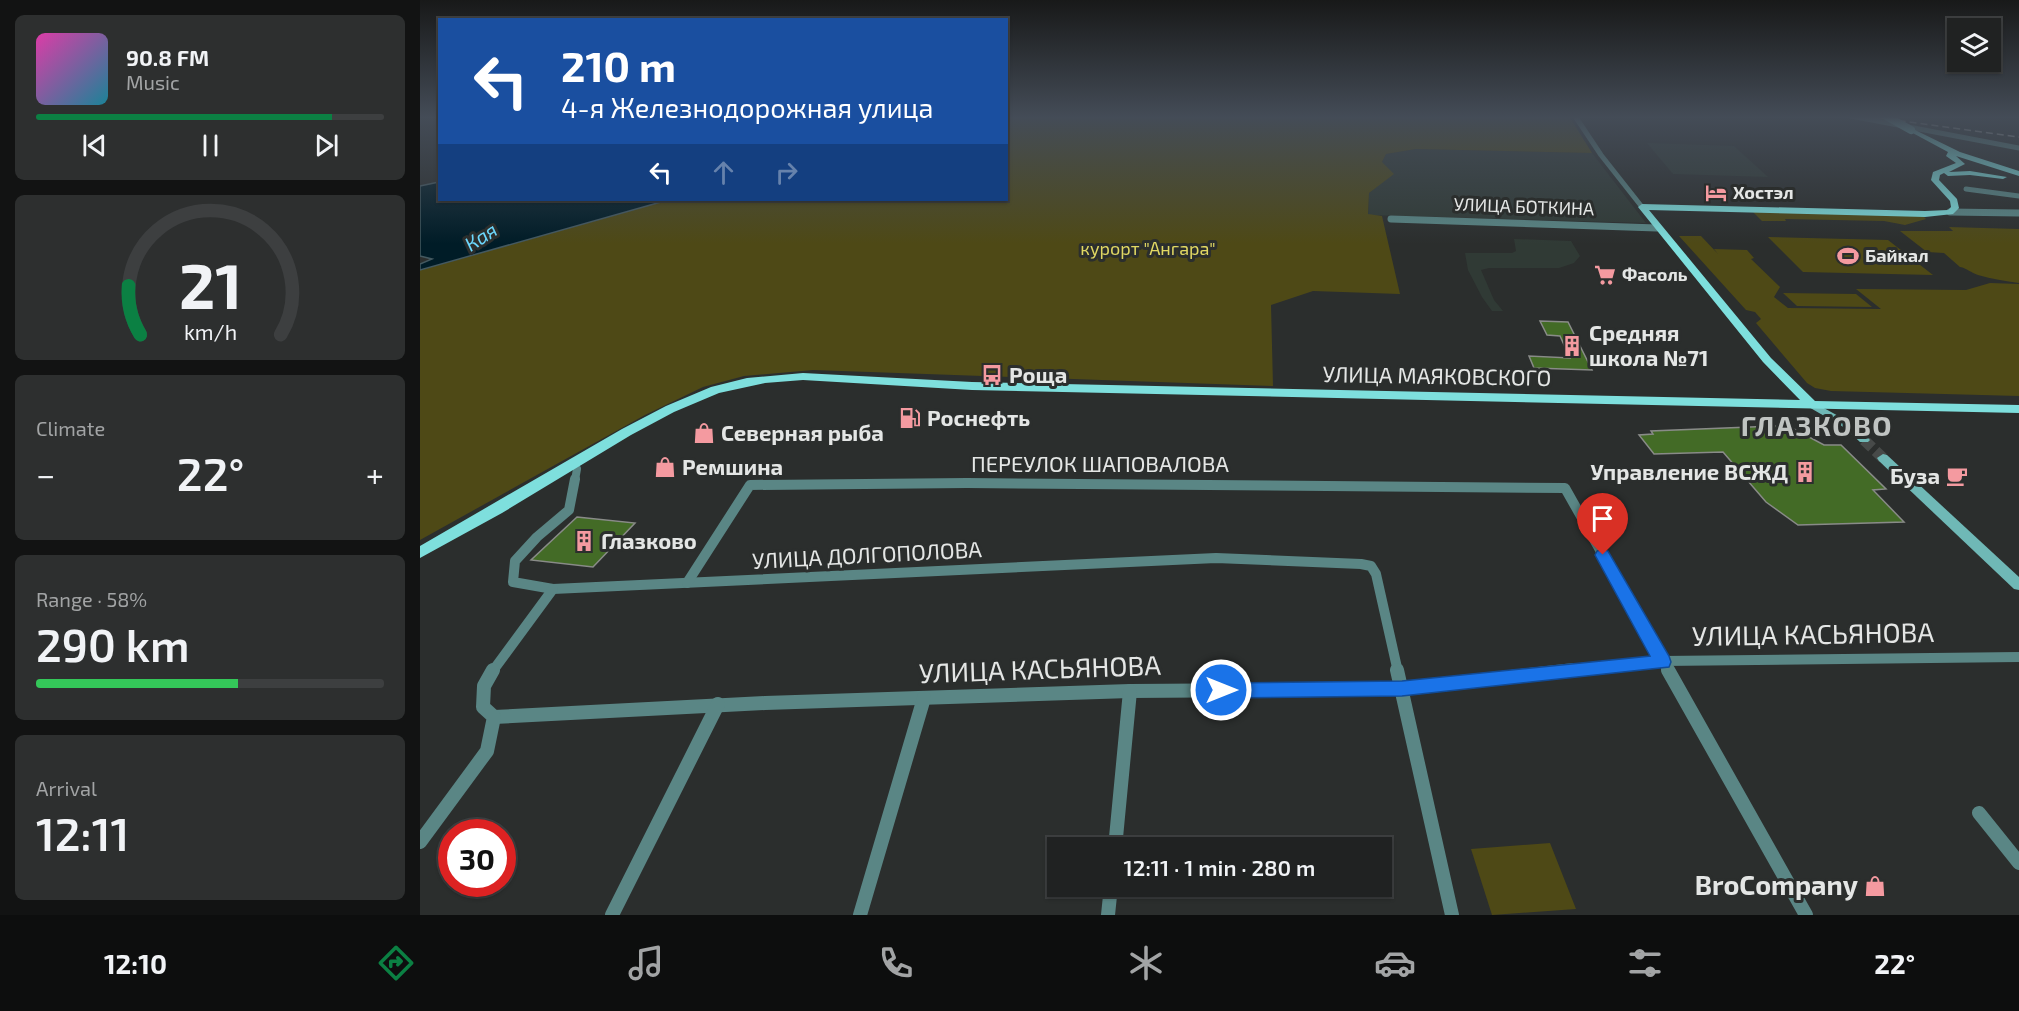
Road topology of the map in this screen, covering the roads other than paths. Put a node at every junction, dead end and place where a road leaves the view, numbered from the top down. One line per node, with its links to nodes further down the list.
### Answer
1 (1604, 159): 9 (street)
2 (1957, 159): 6 (main road)
3 (1972, 159): 4 (main road)
4 (2019, 174)
5 (2019, 179): 6 (main road)
6 (1935, 180): 10 (main road)
7 (1966, 189): 8 (street)
8 (2019, 196)
9 (1642, 207): 10 (main road); 13 (main road)
10 (1950, 212): 11 (street)
11 (2019, 213)
12 (1391, 219): 13 (street, УЛИЦА БОТКИНА)
13 (1657, 228): 15 (main road)
14 (855, 381): 15 (main road, УЛИЦА МАЯКОВСКОГО); 19 (main road, УЛИЦА МАЯКОВСКОГО); 20 (main road, УЛИЦА МАЯКОВСКОГО)
15 (1810, 404): 16 (main road, УЛИЦА МАЯКОВСКОГО); 17 (main road)
16 (2019, 409)
17 (1864, 440)
18 (1883, 458): 23 (main road)
19 (577, 469): 20 (main road, УЛИЦА МАЯКОВСКОГО); 24 (street, УЛИЦА ДОЛГОПОЛОВА)
20 (511, 502): 21 (main road, УЛИЦА МАЯКОВСКОГО)
21 (420, 553)
22 (687, 583): 24 (street, УЛИЦА ДОЛГОПОЛОВА); 26 (street, ПЕРЕУЛОК ШАПОВАЛОВА); 27 (street, УЛИЦА ДОЛГОПОЛОВА)
23 (2019, 585)
24 (553, 588): 31 (street)
25 (2019, 657): 26 (street, УЛИЦА КАСЬЯНОВА)
26 (1662, 662): 27 (street, УЛИЦА КАСЬЯНОВА); 41 (street)
27 (1402, 689): 28 (street, УЛИЦА КАСЬЯНОВА); 40 (street)
28 (1130, 691): 29 (street, УЛИЦА КАСЬЯНОВА); 33 (street)
29 (924, 698): 30 (street, УЛИЦА КАСЬЯНОВА); 38 (street)
30 (718, 704): 31 (street, УЛИЦА КАСЬЯНОВА); 37 (street)
31 (494, 717): 34 (street)
32 (1979, 813): 35 (street)
33 (1116, 837)
34 (420, 842)
35 (2019, 862)
36 (1110, 897): 39 (street)
37 (612, 915)
38 (860, 915)
39 (1108, 915)
40 (1452, 915)
41 (1806, 915)

